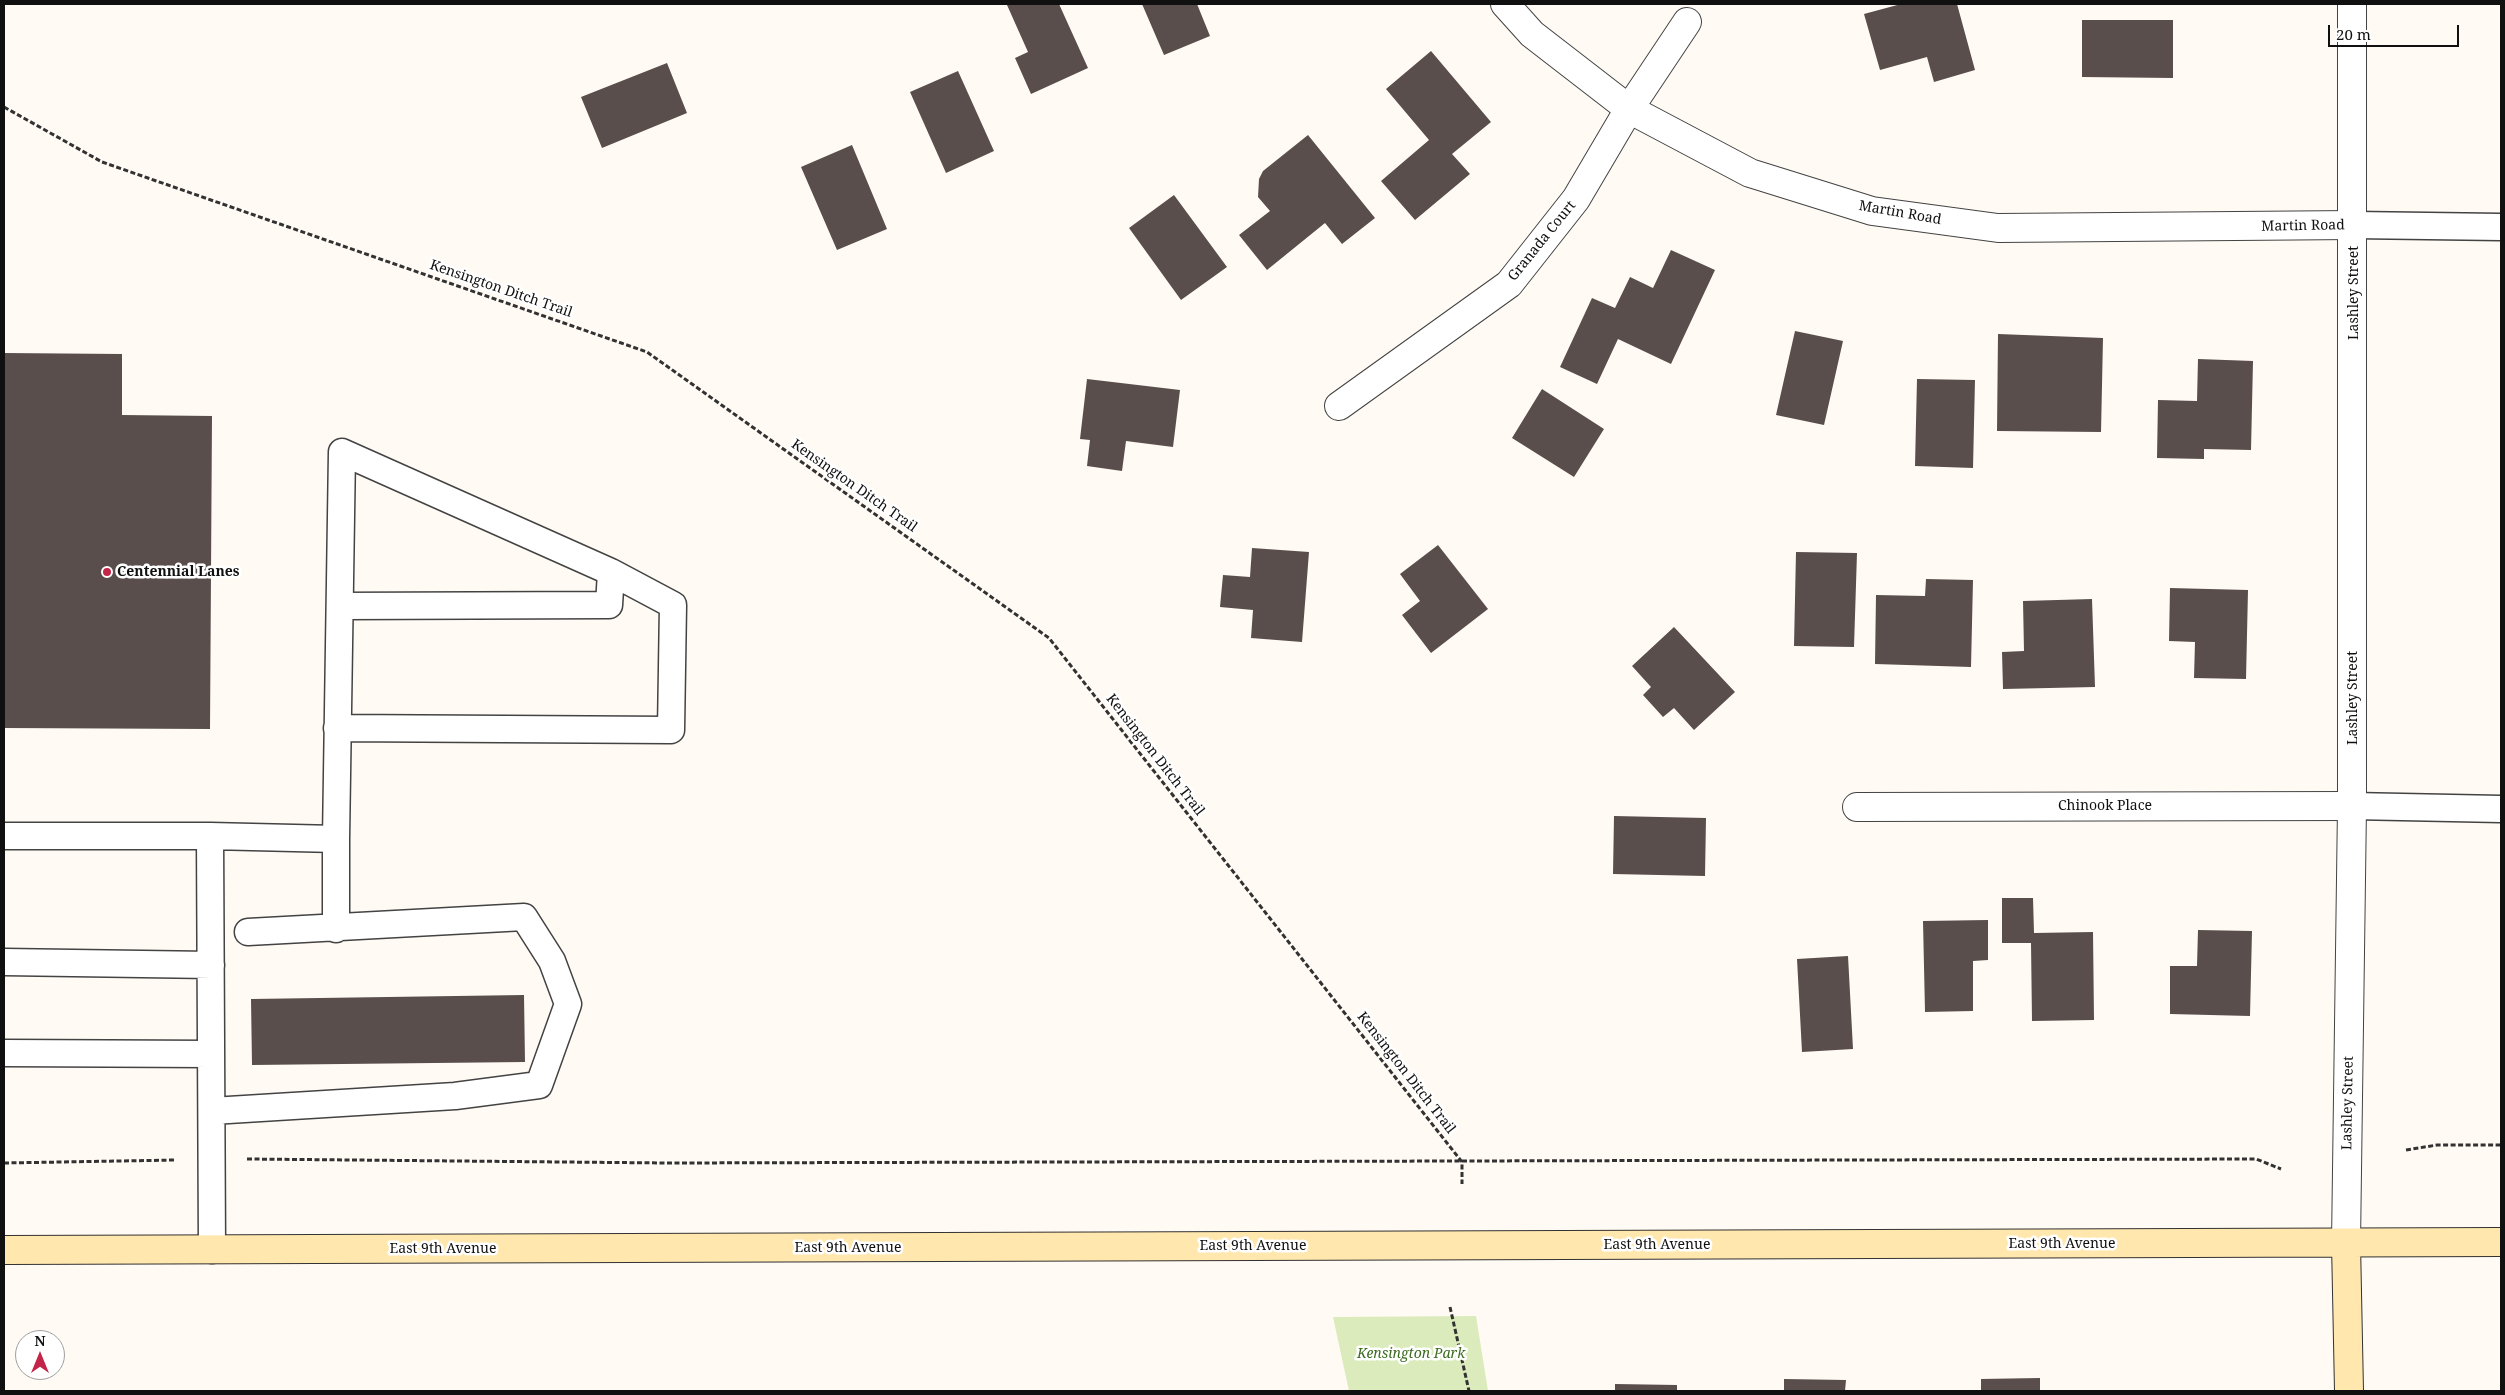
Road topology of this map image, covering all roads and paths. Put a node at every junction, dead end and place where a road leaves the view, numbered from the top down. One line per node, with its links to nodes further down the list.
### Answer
1 (1505, 4): 5 (street, Martin Road)
2 (2352, 4): 6 (street, Lashley Street)
3 (1687, 22): 5 (street, Granada Court)
4 (4, 107): 28 (path, Kensington Ditch Trail)
5 (1629, 109): 6 (street, Martin Road); 8 (street, Granada Court)
6 (2354, 225): 7 (lane); 12 (street, Lashley Street)
7 (2501, 227)
8 (1339, 406)
9 (611, 572): 10 (lane); 10 (lane); 11 (lane)
10 (340, 606): 11 (lane)
11 (338, 728): 17 (lane)
12 (2352, 806): 13 (street, Chinook Place); 14 (lane); 33 (street, Lashley Street)
13 (1857, 807)
14 (2501, 809)
15 (4, 836): 16 (lane)
16 (210, 836): 17 (lane); 21 (lane)
17 (336, 839): 18 (lane)
18 (336, 929): 19 (lane); 24 (lane)
19 (248, 932)
20 (4, 962): 21 (lane)
21 (211, 965): 23 (lane)
22 (4, 1053): 23 (lane)
23 (211, 1054): 24 (lane)
24 (212, 1111): 27 (lane)
25 (2501, 1145): 26 (path)
26 (2406, 1150)
27 (212, 1159): 28 (path); 29 (path); 35 (lane)
28 (1462, 1162): 30 (path); 31 (path)
29 (4, 1163)
30 (2281, 1169)
31 (1462, 1184)
32 (2501, 1242): 33 (main road, East 9th Avenue)
33 (2346, 1243): 35 (main road, East 9th Avenue); 38 (main road, Lashley Street)
34 (4, 1250): 35 (main road, East 9th Avenue)
35 (212, 1250)
36 (1450, 1307): 37 (path)
37 (1469, 1391)
38 (2349, 1391)

